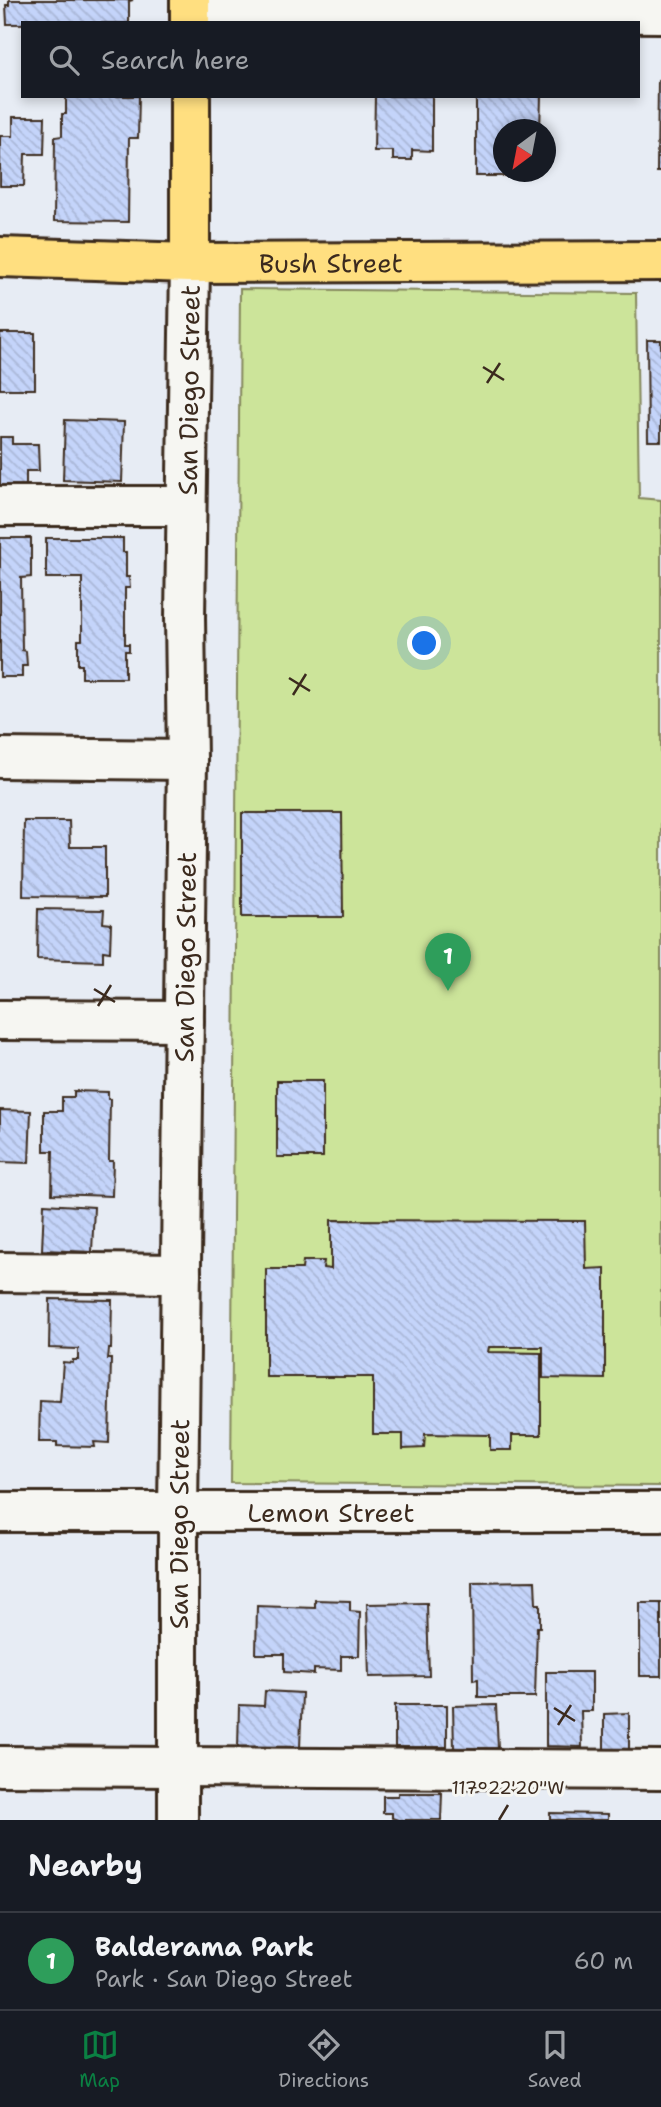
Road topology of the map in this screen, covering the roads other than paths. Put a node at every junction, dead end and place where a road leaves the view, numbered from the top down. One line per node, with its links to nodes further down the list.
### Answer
1 (190, 11): 2 (street)
2 (661, 13)
3 (190, 98): 6 (main road, San Diego Street)
4 (0, 257): 6 (main road, Bush Street)
5 (661, 261): 6 (main road, Bush Street)
6 (190, 263): 8 (street, San Diego Street)
7 (0, 506): 8 (street)
8 (186, 506): 10 (street, San Diego Street)
9 (0, 758): 10 (street)
10 (187, 760): 12 (street, San Diego Street)
11 (0, 1020): 12 (street)
12 (184, 1021): 14 (street, San Diego Street)
13 (0, 1272): 14 (street)
14 (181, 1274): 15 (street, San Diego Street)
15 (178, 1511): 16 (street, Lemon Street); 17 (street, Lemon Street); 19 (street, San Diego Street)
16 (0, 1512)
17 (661, 1512)
18 (0, 1766): 19 (street)
19 (178, 1767): 20 (street); 21 (street, San Diego Street)
20 (661, 1770)
21 (178, 1820)

